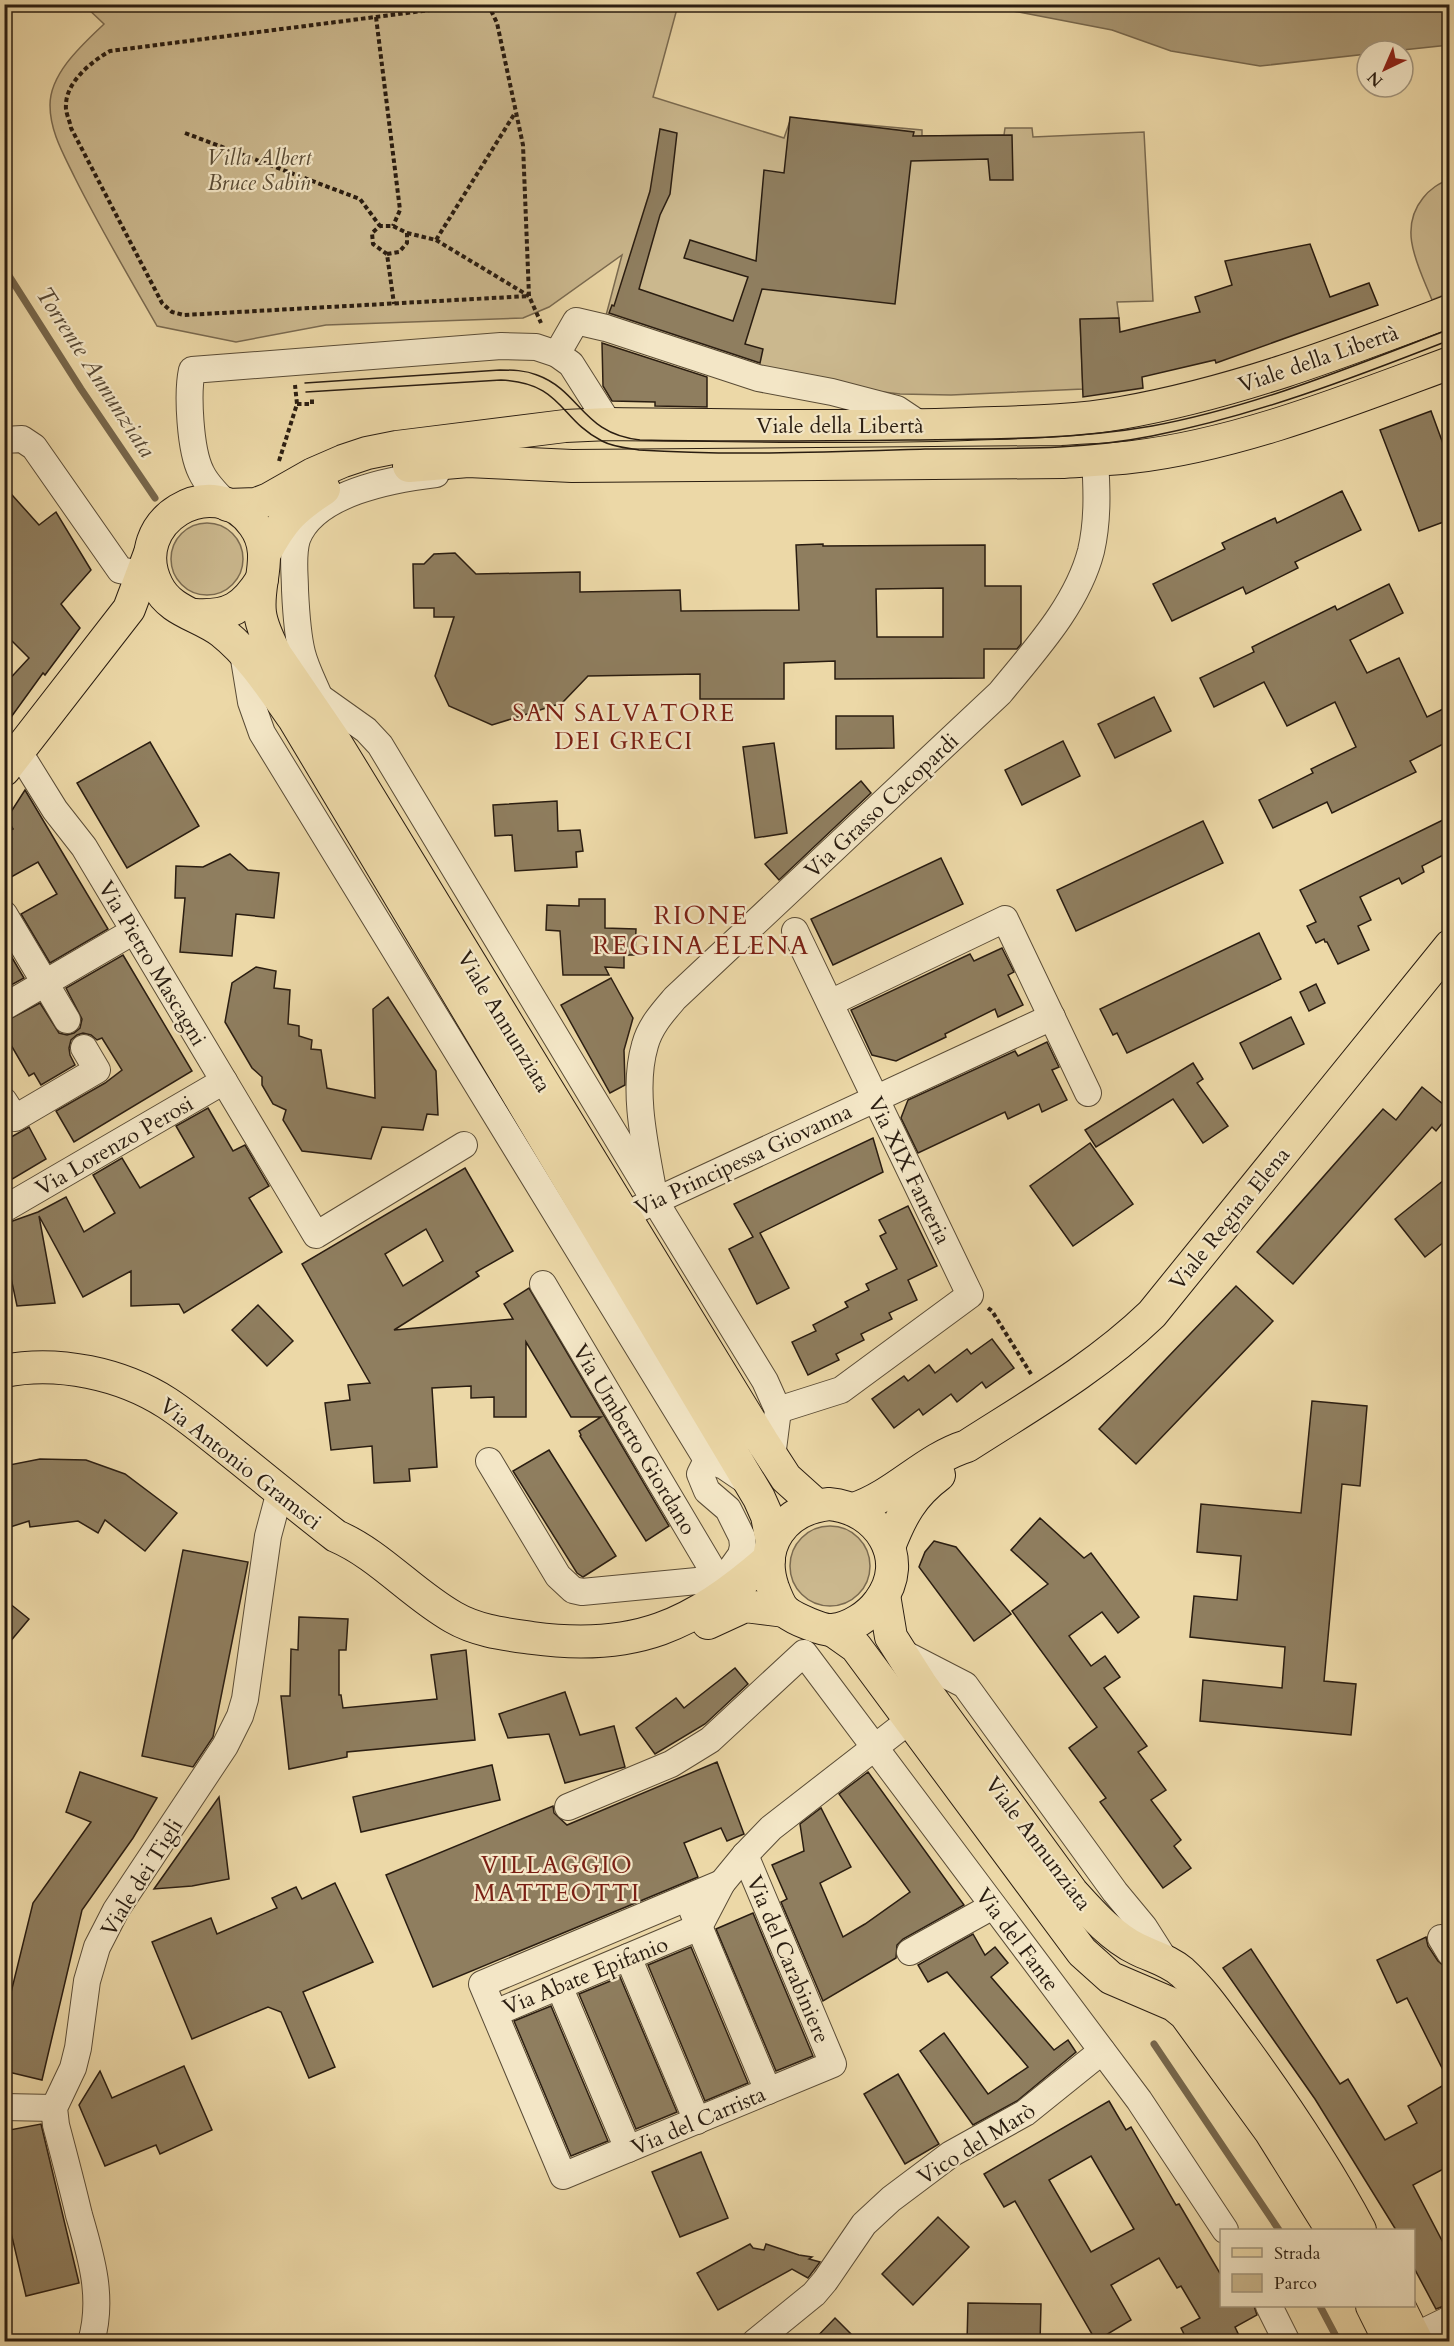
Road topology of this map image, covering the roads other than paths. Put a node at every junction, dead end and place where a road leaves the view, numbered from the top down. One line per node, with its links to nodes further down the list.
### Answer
1 (1449, 311): 5 (main road, Viale della Libertà)
2 (556, 354): 4 (street); 5 (street); 9 (street)
3 (1449, 363): 7 (main road, Viale della Libertà)
4 (609, 424): 5 (main road, Viale della Libertà); 9 (main road, Viale della Libertà)
5 (921, 425)
6 (4, 440): 10 (street)
7 (1095, 460): 8 (main road, Viale della Libertà); 35 (street, Via Grasso Cacopardi)
8 (516, 464): 11 (main road, Viale della Libertà); 14 (street)
9 (228, 505): 10 (main road, Viale Annunziata); 11 (main road, Viale Annunziata)
10 (147, 562): 12 (main road); 13 (main road, Viale Annunziata)
11 (263, 566): 13 (main road); 15 (main road, Viale Annunziata)
12 (129, 609): 13 (main road); 16 (main road)
13 (185, 611): 32 (main road, Viale Annunziata)
14 (321, 698): 15 (street); 35 (street, Viale Annunziata)
15 (336, 743): 37 (main road, Viale Annunziata)
16 (12, 761): 17 (street, Via Pietro Mascagni)
17 (55, 810): 20 (street); 29 (street, Via Pietro Mascagni)
18 (4, 914): 22 (street)
19 (795, 931): 23 (street, Via XIX Fanteria)
20 (122, 938): 22 (street); 28 (street)
21 (1449, 946): 41 (main road, Viale Regina Elena)
22 (45, 983): 24 (street); 26 (street)
23 (830, 1003): 25 (street); 31 (street, Via XIX Fanteria)
24 (4, 1007)
25 (1052, 1017): 30 (street); 31 (street, Via Principessa Giovanna)
26 (67, 1020)
27 (84, 1048): 33 (street)
28 (198, 1068)
29 (224, 1082): 34 (street, Via Pietro Mascagni); 36 (street, Via Lorenzo Perosi)
30 (1088, 1093)
31 (875, 1098): 35 (street, Via Principessa Giovanna); 40 (street, Via XIX Fanteria)
32 (506, 1100): 37 (main road, Viale Annunziata); 43 (street, Viale Annunziata)
33 (10, 1110)
34 (464, 1145)
35 (655, 1201): 37 (street, Via Principessa Giovanna); 40 (street, Viale Annunziata)
36 (4, 1209)
37 (611, 1221): 42 (main road, Viale Annunziata); 45 (main road, Viale Annunziata)
38 (543, 1284): 52 (street, Via Umberto Giordano)
39 (4, 1371): 46 (main road, Via Antonio Gramsci)
40 (778, 1410): 42 (street)
41 (968, 1446): 48 (main road); 50 (main road)
42 (772, 1457): 47 (main road, Viale Annunziata)
43 (707, 1460): 45 (street, Viale Annunziata); 52 (street)
44 (489, 1461): 52 (street)
45 (749, 1483): 51 (main road, Viale Annunziata)
46 (280, 1491): 49 (main road, Via Antonio Gramsci); 76 (street, Viale dei Tigli)
47 (816, 1505): 48 (main road); 51 (main road)
48 (854, 1509): 50 (main road)
49 (336, 1536): 52 (main road, Via Antonio Gramsci); 54 (main road, Via Antonio Gramsci)
50 (889, 1547): 53 (main road)
51 (771, 1551): 52 (main road, Via Antonio Gramsci); 54 (main road)
52 (723, 1586)
53 (884, 1595): 55 (main road); 56 (main road, Viale Annunziata)
54 (785, 1611): 55 (main road)
55 (832, 1630): 57 (main road, Viale Annunziata)
56 (901, 1652): 65 (main road, Viale Annunziata); 68 (street)
57 (910, 1720): 58 (street, Via Abate Epifanio); 70 (main road, Viale Annunziata)
58 (873, 1748): 59 (street, Via del Fante); 60 (street, Via Abate Epifanio); 63 (street, Via del Fante)
59 (568, 1807)
60 (745, 1855): 61 (street, Via Abate Epifanio); 73 (street, Via del Carabiniere)
61 (722, 1883): 62 (street, Via Abate Epifanio); 64 (street, Via Abate Epifanio)
62 (687, 1898): 64 (street); 71 (street, Via Abate Epifanio)
63 (993, 1906): 66 (street); 72 (street, Via del Fante)
64 (699, 1928): 67 (street, Via Abate Epifanio); 74 (street)
65 (1136, 1949): 68 (main road, Viale Annunziata); 70 (main road)
66 (910, 1952)
67 (628, 1957): 69 (street, Via Abate Epifanio); 77 (street)
68 (1166, 1960): 81 (main road, Viale Annunziata)
69 (559, 1986): 71 (street, Via Abate Epifanio); 78 (street)
70 (1129, 1986): 80 (main road, Viale Annunziata)
71 (495, 2013): 78 (street, Via del Carrista)
72 (1102, 2051): 79 (street, Via del Fante); 88 (street, Vico del Marò)
73 (833, 2064): 74 (street, Via del Carrista)
74 (768, 2091): 77 (street, Via del Carrista)
75 (4, 2106): 76 (street)
76 (54, 2108): 87 (street)
77 (697, 2121): 78 (street, Via del Carrista)
78 (628, 2150)
79 (1224, 2229)
80 (1331, 2229)
81 (1359, 2229)
82 (1270, 2307): 89 (street)
83 (1373, 2307): 86 (main road)
84 (1399, 2307): 86 (main road)
85 (1449, 2319): 86 (street)
86 (1408, 2340)
87 (91, 2342)
88 (755, 2342)
89 (1287, 2342)

